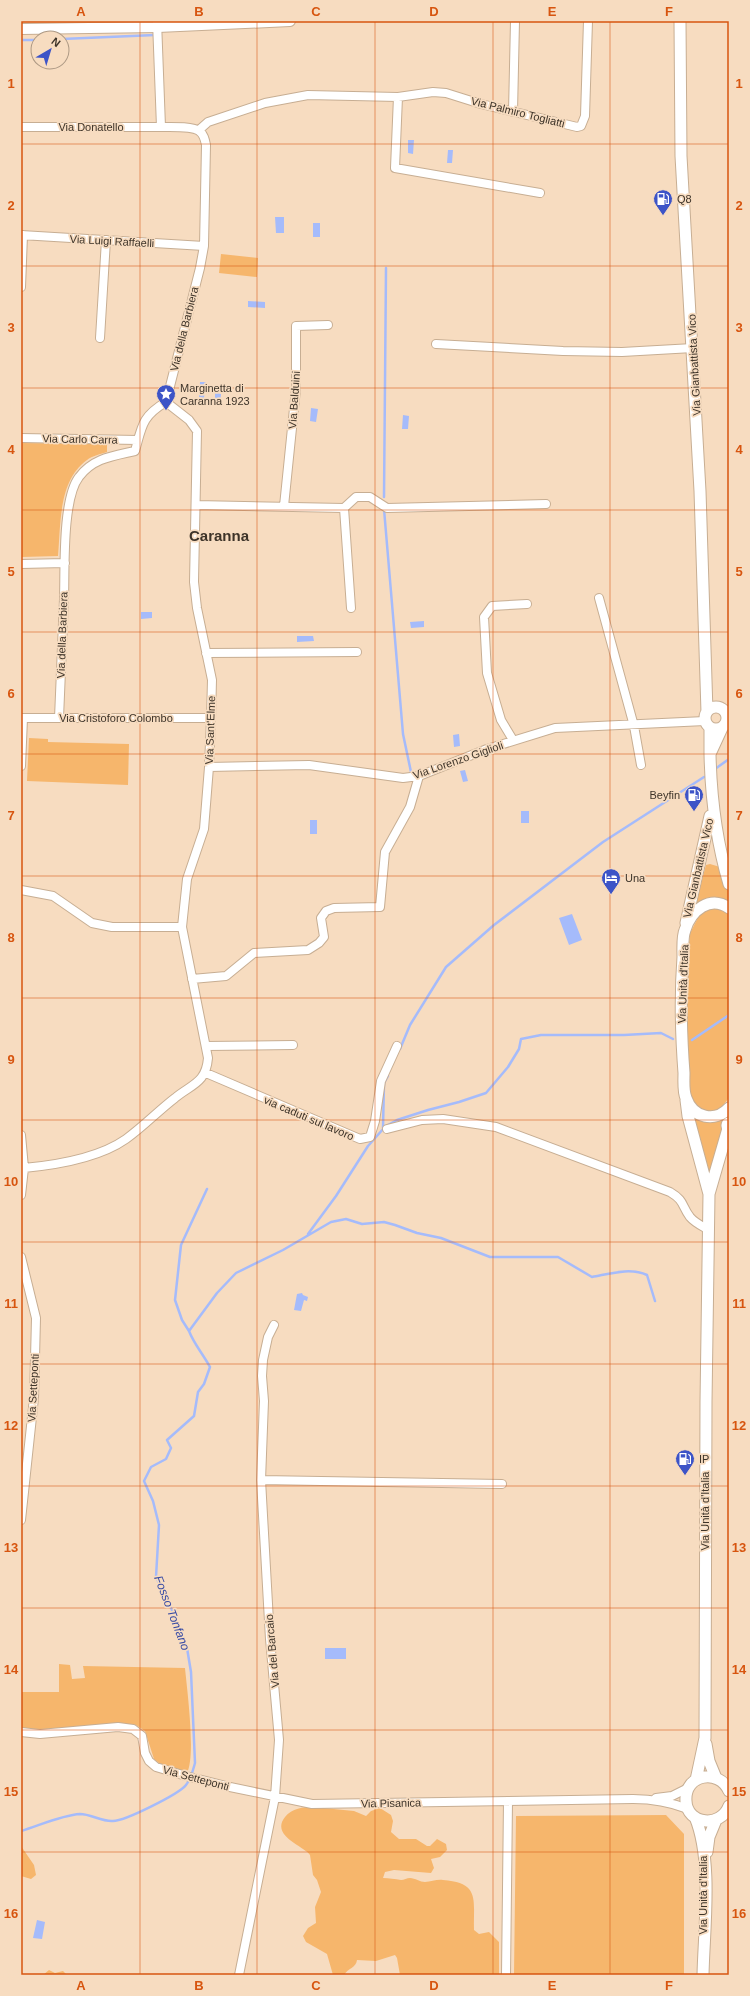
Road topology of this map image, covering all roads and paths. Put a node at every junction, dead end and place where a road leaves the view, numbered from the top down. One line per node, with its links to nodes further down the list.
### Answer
1 (290, 21): 6 (street)
2 (515, 21): 10 (street)
3 (588, 21): 10 (street, Via Palmiro Togliatti)
4 (672, 21): 8 (main road, Via Gianbattista Vico)
5 (680, 21): 8 (main road, Via Gianbattista Vico)
6 (162, 27): 7 (street); 11 (street)
7 (21, 29)
8 (680, 54): 22 (main road, Via Gianbattista Vico)
9 (398, 97): 10 (street, Via Palmiro Togliatti); 13 (street, Via Palmiro Togliatti); 14 (street)
10 (513, 112)
11 (161, 126): 12 (street, Via Donatello); 13 (street)
12 (21, 127)
13 (199, 130): 17 (street, Via della Barbiera)
14 (540, 193)
15 (22, 235): 16 (street, Via Luigi Raffaelli); 18 (street)
16 (106, 240): 17 (street, Via Luigi Raffaelli); 20 (street)
17 (204, 246): 23 (street, Via della Barbiera)
18 (21, 287)
19 (328, 325): 28 (street, Via Balduini)
20 (100, 338)
21 (436, 344): 22 (street)
22 (693, 348): 40 (main road, Via Gianbattista Vico)
23 (166, 402): 25 (street, Via della Barbiera); 27 (street, Via Sant'Elme)
24 (21, 438): 25 (street, Via Carlo Carra)
25 (138, 440): 30 (street, Via della Barbiera)
26 (546, 504): 29 (street)
27 (196, 505): 28 (street); 36 (street, Via Sant'Elme)
28 (284, 506): 29 (street)
29 (344, 508): 34 (street)
30 (65, 563): 31 (street); 38 (street, Via della Barbiera)
31 (21, 564)
32 (599, 598): 41 (street)
33 (527, 604): 42 (street)
34 (351, 608)
35 (357, 652): 36 (street)
36 (206, 653): 39 (street, Via Sant'Elme)
37 (22, 718): 38 (street, Via Cristoforo Colombo); 44 (street)
38 (59, 718): 39 (street, Via Cristoforo Colombo)
39 (211, 718): 45 (street, Via Sant'Elme)
40 (719, 719): 41 (street, Via Lorenzo Giglioli); 47 (main road, Via Gianbattista Vico)
41 (634, 726): 42 (street, Via Lorenzo Giglioli); 43 (street)
42 (513, 740): 46 (street, Via Lorenzo Giglioli)
43 (641, 765)
44 (21, 766)
45 (210, 767): 46 (street, Via Lorenzo Giglioli); 51 (street, Via Sant'Elme)
46 (419, 776): 53 (street)
47 (712, 807): 48 (main road, Via Gianbattista Vico); 52 (main road, Via Gianbattista Vico)
48 (729, 884)
49 (21, 890): 51 (street)
50 (729, 908): 52 (main road, Via Unità d'Italia)
51 (182, 927): 53 (street, Via Sant'Elme)
52 (685, 930): 58 (main road, Via Unità d'Italia)
53 (192, 979): 55 (street, Via Sant'Elme)
54 (293, 1045): 55 (street)
55 (206, 1046): 57 (street, Via Sant'Elme)
56 (397, 1046): 57 (street, via caduti sul lavoro)
57 (207, 1071): 63 (street)
58 (685, 1097): 59 (main road); 64 (main road, Via Unità d'Italia)
59 (729, 1108)
60 (729, 1125): 64 (main road, Via Unità d'Italia)
61 (387, 1129): 66 (street)
62 (21, 1135): 63 (street)
63 (24, 1168): 65 (street)
64 (709, 1194): 66 (main road, Via Unità d'Italia)
65 (21, 1195)
66 (709, 1230): 73 (main road, Via Unità d'Italia)
67 (21, 1257): 71 (street, Via Setteponti)
68 (274, 1325): 69 (street, Via del Barcaio)
69 (261, 1480): 70 (street); 77 (street, Via del Barcaio)
70 (502, 1484)
71 (21, 1520)
72 (21, 1732): 77 (street, Via Setteponti)
73 (705, 1738): 74 (main road); 75 (main road, Via Unità d'Italia)
74 (716, 1778): 75 (main road); 76 (main road)
75 (692, 1784): 78 (street, Via Pisanica); 81 (main road, Via Unità d'Italia)
76 (729, 1790)
77 (275, 1798): 79 (street, Via Pisanica); 84 (street, Via del Barcaio)
78 (651, 1799): 79 (street, Via Pisanica); 81 (street, Via Pisanica)
79 (508, 1801): 85 (street)
80 (729, 1806): 82 (main road)
81 (691, 1813): 82 (main road); 83 (main road, Via Unità d'Italia)
82 (716, 1820): 83 (main road)
83 (706, 1866): 86 (main road, Via Unità d'Italia)
84 (239, 1975)
85 (506, 1975)
86 (703, 1975)

